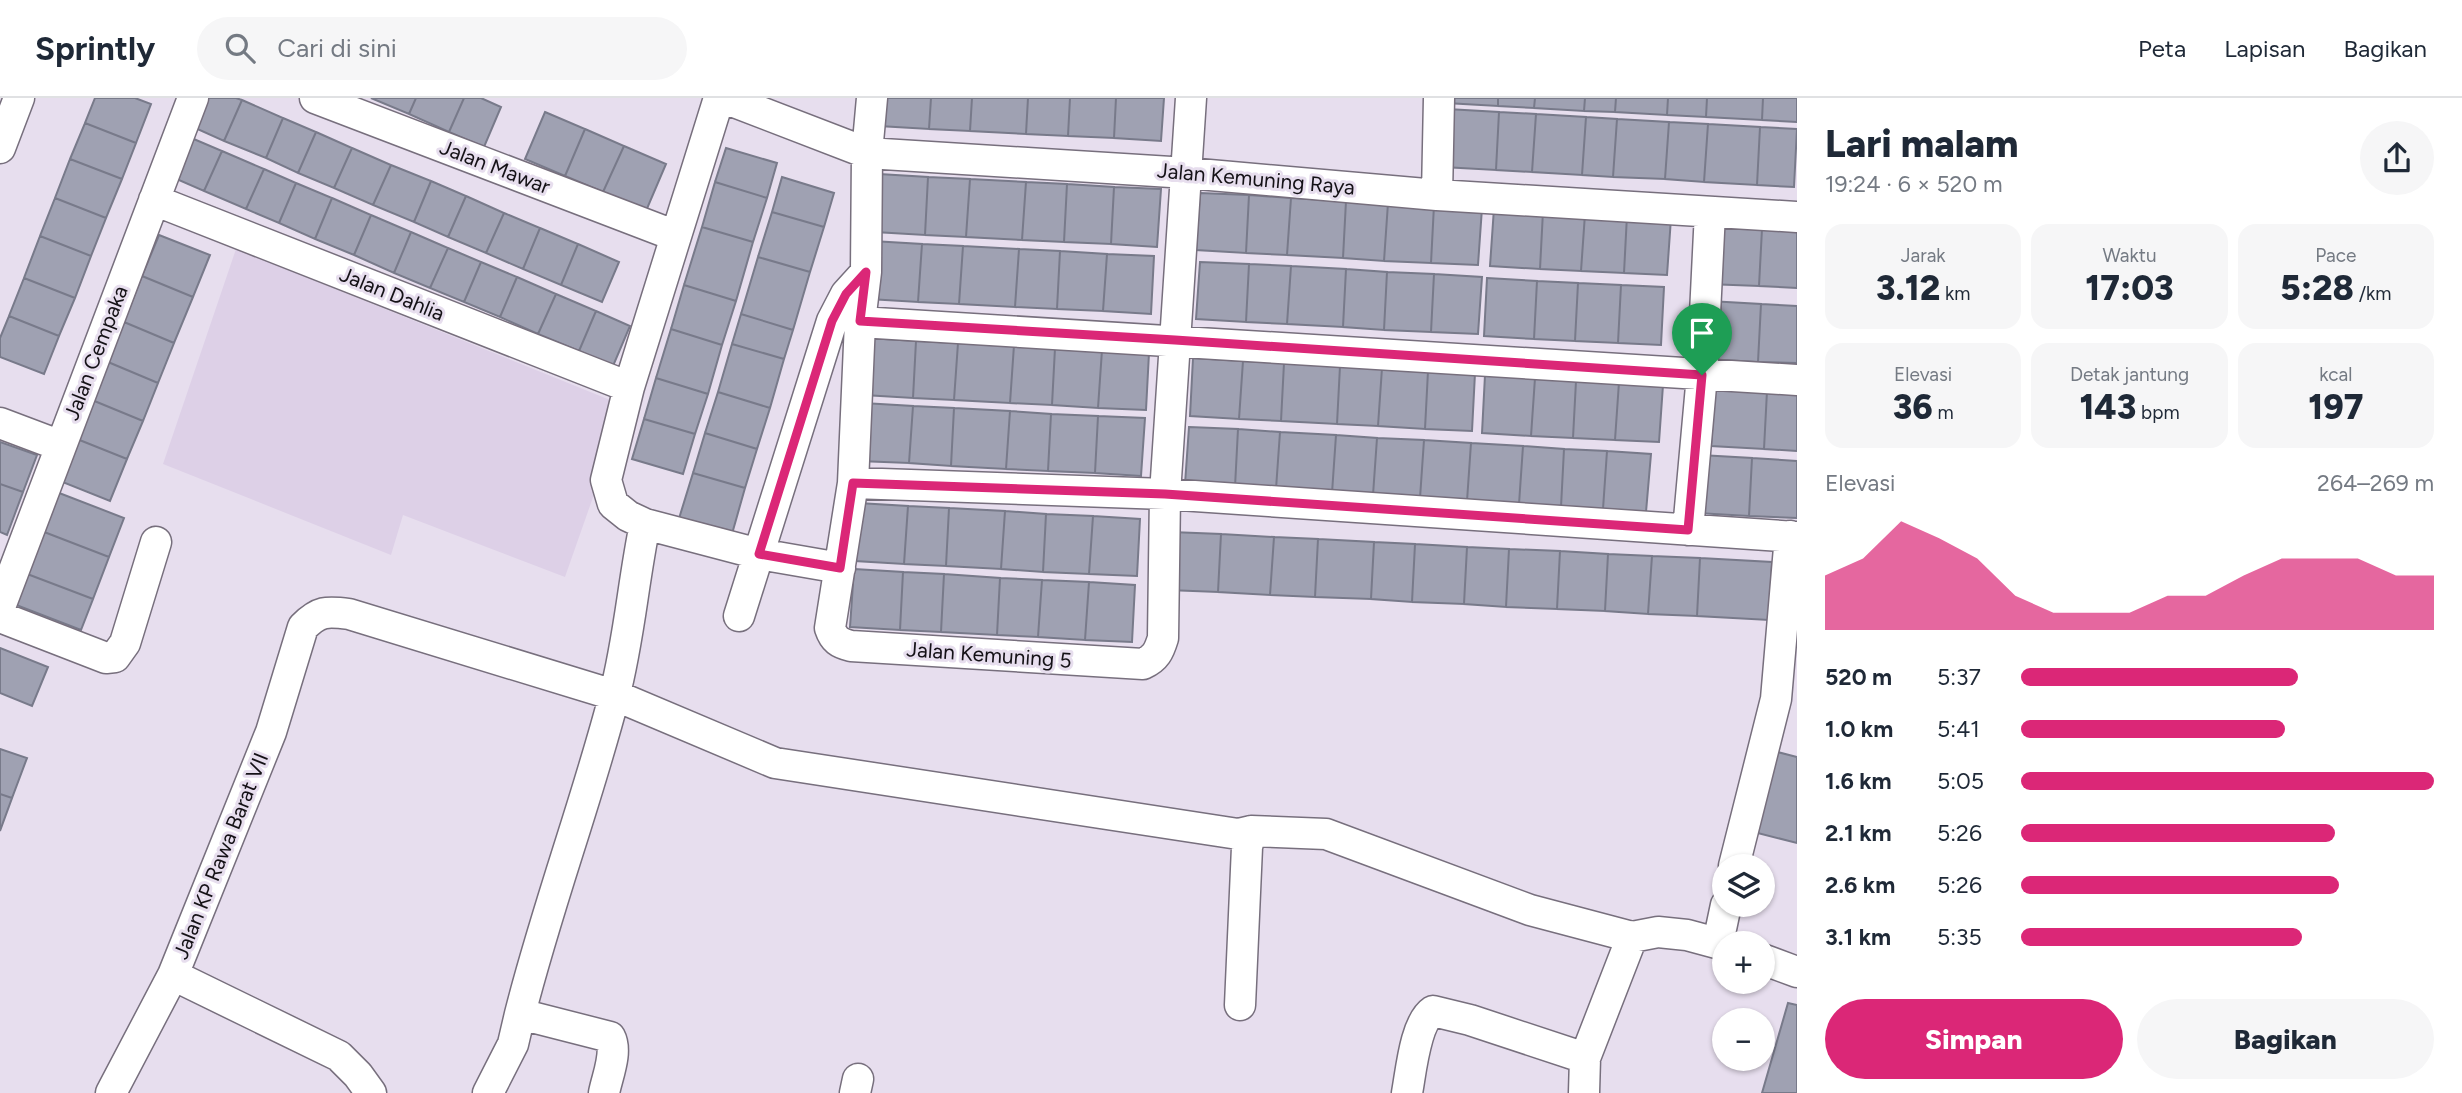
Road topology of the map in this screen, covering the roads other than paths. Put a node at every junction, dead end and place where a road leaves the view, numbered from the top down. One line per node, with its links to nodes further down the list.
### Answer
1 (19, 98): 8 (street)
2 (193, 98): 12 (street, Jalan Cempaka)
3 (315, 98): 15 (street, Jalan Mawar)
4 (721, 98): 9 (street, Jalan Kemuning Raya); 15 (street)
5 (872, 98): 9 (street)
6 (1191, 98): 10 (street)
7 (1439, 98): 11 (street)
8 (0, 148)
9 (867, 153): 10 (street, Jalan Kemuning Raya); 16 (street)
10 (1187, 173): 11 (street, Jalan Kemuning Raya); 18 (street)
11 (1437, 195): 13 (street, Jalan Kemuning Raya)
12 (154, 200): 21 (street, Jalan Dahlia); 23 (street, Jalan Cempaka)
13 (1710, 212): 14 (street, Jalan Kemuning Raya); 19 (street)
14 (1797, 216)
15 (676, 236): 21 (street)
16 (866, 272): 17 (street); 30 (street)
17 (860, 321): 18 (street); 24 (street)
18 (1175, 340): 19 (street); 25 (street)
19 (1702, 375): 20 (street); 27 (street)
20 (1797, 380)
21 (629, 387): 26 (street)
22 (0, 423): 23 (street)
23 (61, 446): 32 (street, Jalan Cempaka)
24 (853, 483): 25 (street); 31 (street)
25 (1165, 494): 27 (street); 31 (street, Jalan Kemuning 5)
26 (645, 524): 30 (street); 35 (street)
27 (1688, 530): 28 (street)
28 (1794, 537): 36 (street)
29 (156, 542): 34 (street)
30 (759, 554): 31 (street); 33 (street)
31 (840, 568)
32 (0, 607)
33 (740, 616)
34 (0, 617)
35 (614, 695): 37 (street); 43 (street, Jalan KP Rawa Barat VII); 45 (street)
36 (1787, 700): 38 (street)
37 (1251, 831): 39 (street); 44 (street)
38 (1738, 854)
39 (1632, 936): 40 (street); 46 (street)
40 (1712, 942)
41 (1775, 964): 42 (street)
42 (1797, 972)
43 (173, 975): 47 (street, Jalan KP Rawa Barat VII); 48 (street)
44 (1240, 1005)
45 (520, 1014): 49 (street); 50 (street)
46 (1585, 1058): 51 (street); 52 (street)
47 (111, 1093)
48 (371, 1093)
49 (488, 1093)
50 (604, 1093)
51 (1407, 1093)
52 (1584, 1093)

